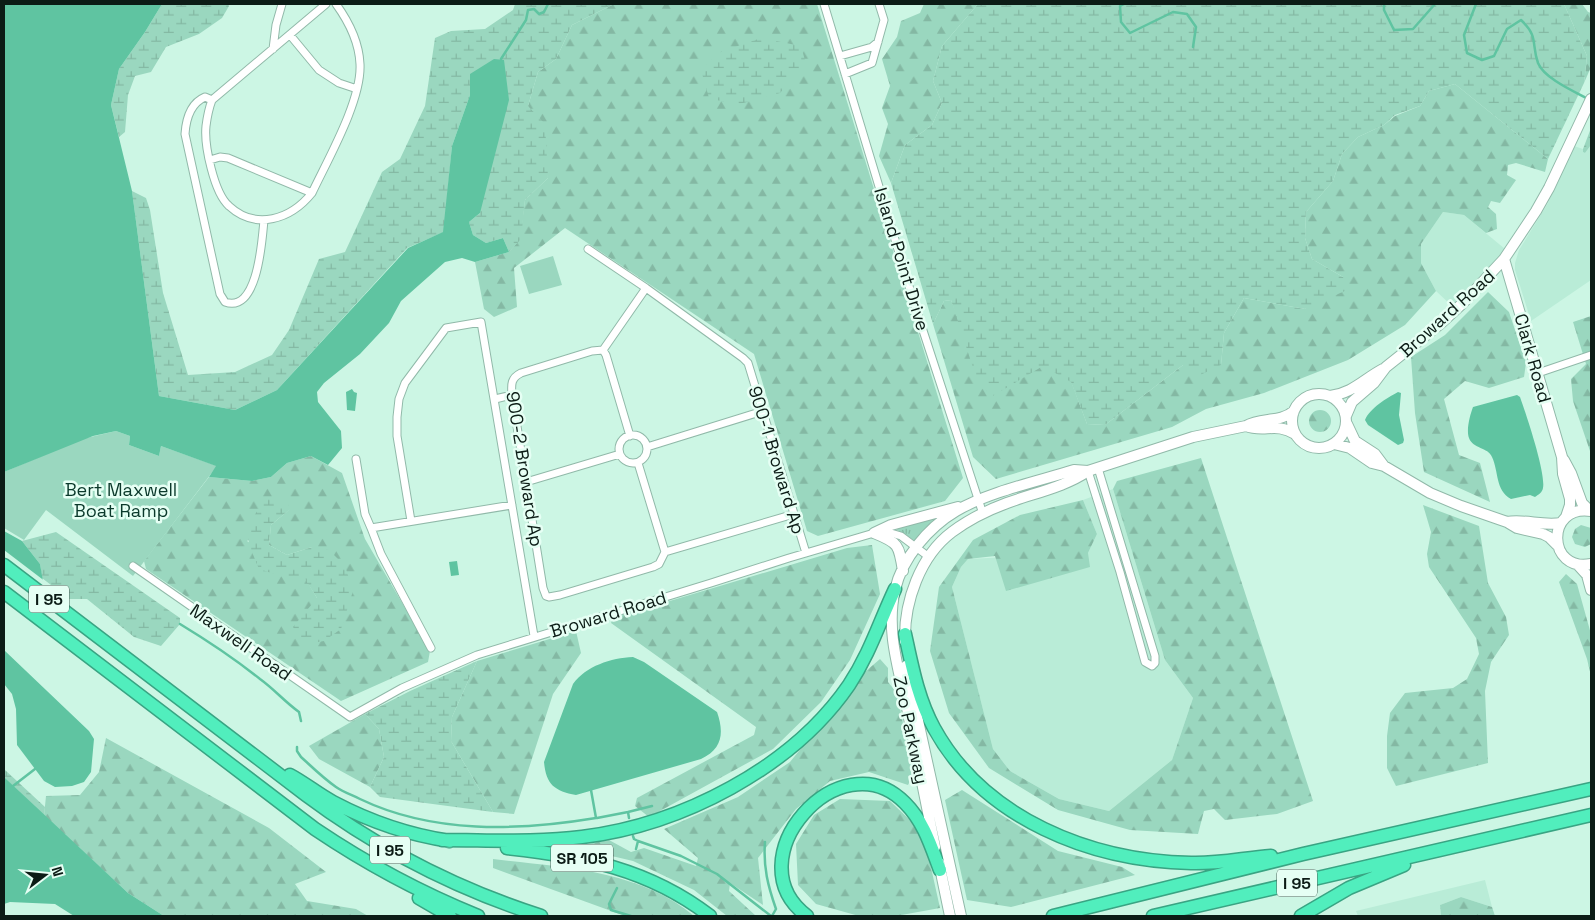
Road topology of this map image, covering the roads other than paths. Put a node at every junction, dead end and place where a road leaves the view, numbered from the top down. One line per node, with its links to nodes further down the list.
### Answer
1 (282, 4): 8 (street)
2 (326, 4): 6 (street)
3 (336, 4): 11 (street)
4 (824, 4): 9 (street, Island Point Drive)
5 (879, 4): 7 (street)
6 (290, 35): 8 (street); 11 (street)
7 (878, 42): 9 (street); 10 (street)
8 (272, 49): 13 (street)
9 (840, 56): 10 (street, Island Point Drive)
10 (845, 74): 42 (street, Island Point Drive)
11 (358, 89): 15 (street)
12 (1591, 98): 18 (street, Broward Road)
13 (212, 100): 14 (street); 16 (street)
14 (210, 160): 15 (street); 16 (street)
15 (312, 193): 16 (street)
16 (264, 220)
17 (588, 249): 19 (street)
18 (1504, 259): 22 (street, Broward Road); 23 (street, Clark Road)
19 (646, 288): 20 (street); 27 (street, 900-1 Broward Ap)
20 (602, 350): 24 (street, 900-2 Broward Ap); 32 (street)
21 (1591, 355): 23 (street)
22 (1386, 367): 25 (street, Broward Road); 29 (street, Broward Road)
23 (1538, 373): 36 (street, Clark Road)
24 (512, 395): 26 (street); 41 (street, 900-2 Broward Ap)
25 (1330, 396): 28 (street); 29 (street)
26 (495, 399): 43 (street); 49 (street)
27 (763, 411): 34 (street); 46 (street, 900-1 Broward Ap)
28 (1294, 411): 30 (street); 31 (street)
29 (1346, 420): 33 (street); 39 (street)
30 (1246, 426): 31 (street); 40 (street)
31 (1295, 434): 33 (street)
32 (630, 436): 34 (street); 35 (street)
33 (1334, 444): 39 (street)
34 (647, 447): 38 (street)
35 (620, 454): 38 (street); 41 (street)
36 (1562, 457): 45 (street, Clark Road); 48 (street, Clark Road)
37 (356, 459): 51 (street)
38 (638, 462): 55 (street)
39 (1384, 466): 50 (street)
40 (1093, 469): 40 (street); 42 (street); 47 (street)
41 (526, 482): 55 (street, 900-2 Broward Ap)
42 (978, 500): 44 (street); 47 (street, Island Point Drive)
43 (512, 505): 49 (street); 67 (street)
44 (967, 505): 52 (street); 54 (street)
45 (1591, 511): 48 (street)
46 (794, 514): 55 (street, 900-2 Broward Ap); 56 (street, 900-1 Broward Ap)
47 (982, 514): 57 (street)
48 (1563, 520): 50 (street); 53 (street, Clark Road)
49 (410, 521): 51 (street)
50 (1507, 522): 53 (street)
51 (371, 528): 68 (street)
52 (874, 533): 54 (street); 56 (street, Broward Road); 62 (street)
53 (1558, 545): 58 (street)
54 (917, 547): 57 (street); 62 (street, Zoo Parkway)
55 (665, 552)
56 (806, 553): 67 (street, Broward Road)
57 (929, 557): 66 (street, Zoo Parkway)
58 (1577, 564): 59 (street); 64 (street)
59 (1591, 564)
60 (4, 565): 70 (highway, I 95)
61 (133, 566): 69 (street, Maxwell Road)
62 (902, 571): 63 (street, Zoo Parkway)
63 (895, 589): 73 (highway); 77 (street, Zoo Parkway)
64 (1591, 590)
65 (4, 592): 76 (highway, I 95)
66 (905, 634): 75 (highway); 78 (street, Zoo Parkway)
67 (534, 636): 69 (street, Broward Road)
68 (431, 648)
69 (350, 717)
70 (254, 756): 73 (highway, SR 105); 81 (highway, I 95)
71 (1591, 789): 75 (highway, I 95)
72 (1591, 815): 74 (highway, I 95)
73 (442, 840): 82 (highway, SR 105)
74 (1442, 850): 85 (highway, I 95); 86 (highway)
75 (1303, 854): 84 (highway, I 95)
76 (364, 860): 79 (highway); 80 (highway, I 95)
77 (940, 870): 78 (street, Zoo Parkway); 83 (highway)
78 (955, 913)
79 (450, 916)
80 (478, 916)
81 (541, 916)
82 (710, 916)
83 (807, 916)
84 (1053, 916)
85 (1153, 916)
86 (1301, 916)

